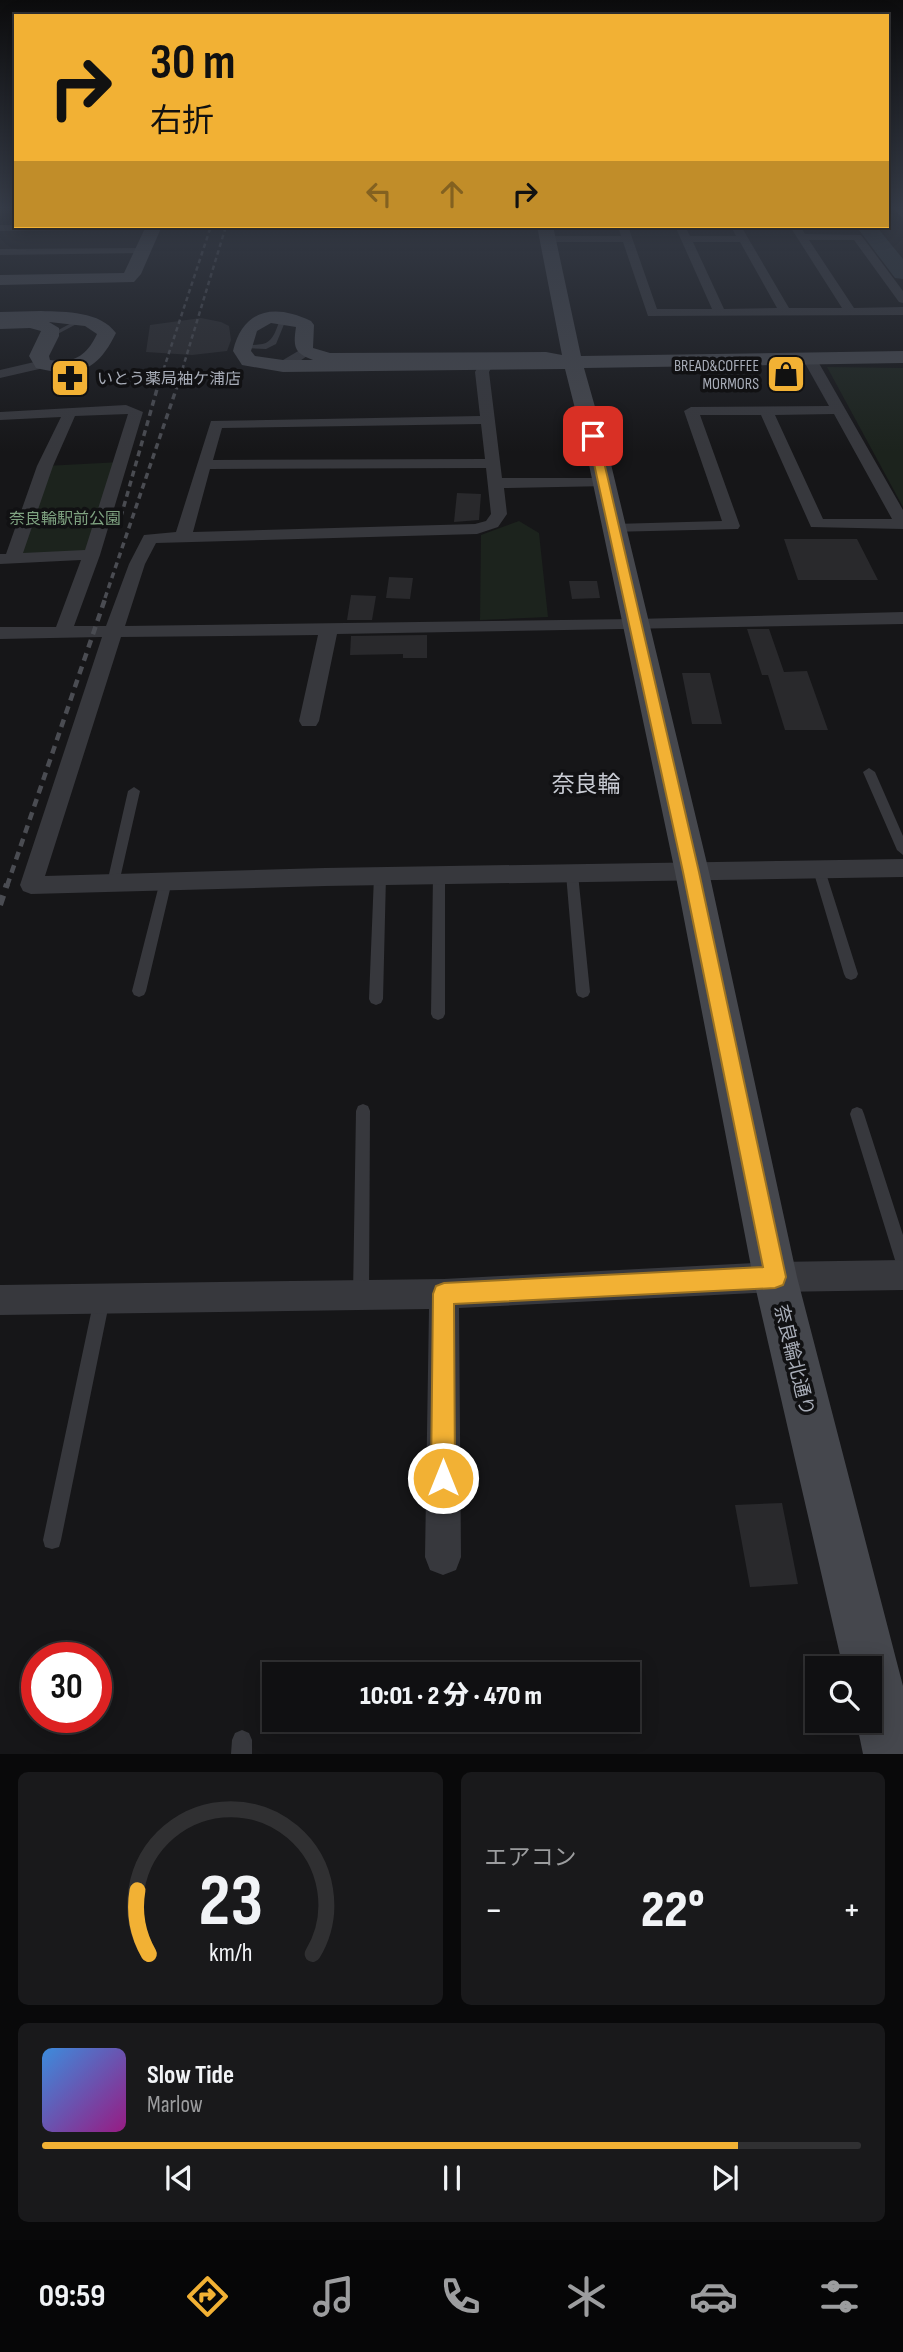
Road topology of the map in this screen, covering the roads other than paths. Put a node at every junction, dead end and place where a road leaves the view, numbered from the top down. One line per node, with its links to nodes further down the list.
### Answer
1 (558, 289): 19 (street, 奈良輪北通り)
2 (644, 289): 9 (street)
3 (709, 289): 9 (street)
4 (772, 289): 8 (street)
5 (835, 289): 6 (street)
6 (850, 311): 7 (street); 8 (street)
7 (903, 311)
8 (785, 312): 9 (street)
9 (720, 313)
10 (0, 317): 12 (street)
11 (278, 318): 15 (street); 15 (lane); 16 (street)
12 (81, 320): 14 (lane); 20 (street)
13 (0, 324): 14 (street)
14 (50, 336): 20 (street)
15 (243, 347): 21 (street)
16 (305, 351): 19 (street); 21 (street)
17 (903, 357): 18 (street)
18 (809, 358): 19 (street); 25 (street)
19 (573, 362): 22 (street); 32 (street, 奈良輪北通り)
20 (43, 364): 23 (street)
21 (283, 366): 22 (street)
22 (485, 366): 28 (street)
23 (0, 374)
24 (766, 410): 25 (street); 25 (street); 33 (street)
25 (838, 410)
26 (70, 412): 27 (street); 35 (street); 36 (street)
27 (0, 416)
28 (488, 420): 29 (street); 30 (street)
29 (493, 463): 30 (street); 31 (street)
30 (204, 465): 34 (street)
31 (496, 483): 32 (street); 34 (street)
32 (604, 483): 33 (street, 奈良輪北通り)
33 (614, 529): 38 (street, 奈良輪北通り)
34 (183, 537): 40 (street)
35 (92, 555): 36 (street); 41 (street)
36 (6, 558)
37 (903, 618): 38 (street)
38 (635, 625): 39 (street); 49 (street, 奈良輪北通り)
39 (329, 627): 40 (street); 43 (street)
40 (114, 630): 41 (street); 54 (street)
41 (63, 632): 42 (street)
42 (0, 633)
43 (309, 721)
44 (869, 772): 46 (lane)
45 (134, 791): 54 (lane)
46 (903, 850)
47 (903, 868): 48 (street)
48 (819, 870): 49 (street); 55 (lane)
49 (691, 872): 50 (street); 64 (street, 奈良輪北通り)
50 (572, 874): 51 (street); 57 (lane)
51 (439, 875): 52 (street); 59 (lane)
52 (380, 876): 53 (street); 58 (lane)
53 (166, 881): 54 (street); 56 (lane)
54 (113, 883)
55 (851, 974)
56 (139, 991)
57 (583, 992)
58 (376, 999)
59 (438, 1014)
60 (363, 1111): 66 (lane)
61 (857, 1114): 62 (lane)
62 (903, 1260)
63 (903, 1275): 64 (street)
64 (775, 1277): 65 (street); 71 (street, 奈良輪北通り)
65 (444, 1294): 66 (street); 70 (street)
66 (361, 1295): 67 (street)
67 (103, 1299): 68 (street); 69 (lane)
68 (0, 1300)
69 (52, 1540)
70 (443, 1557)
71 (892, 1754)

